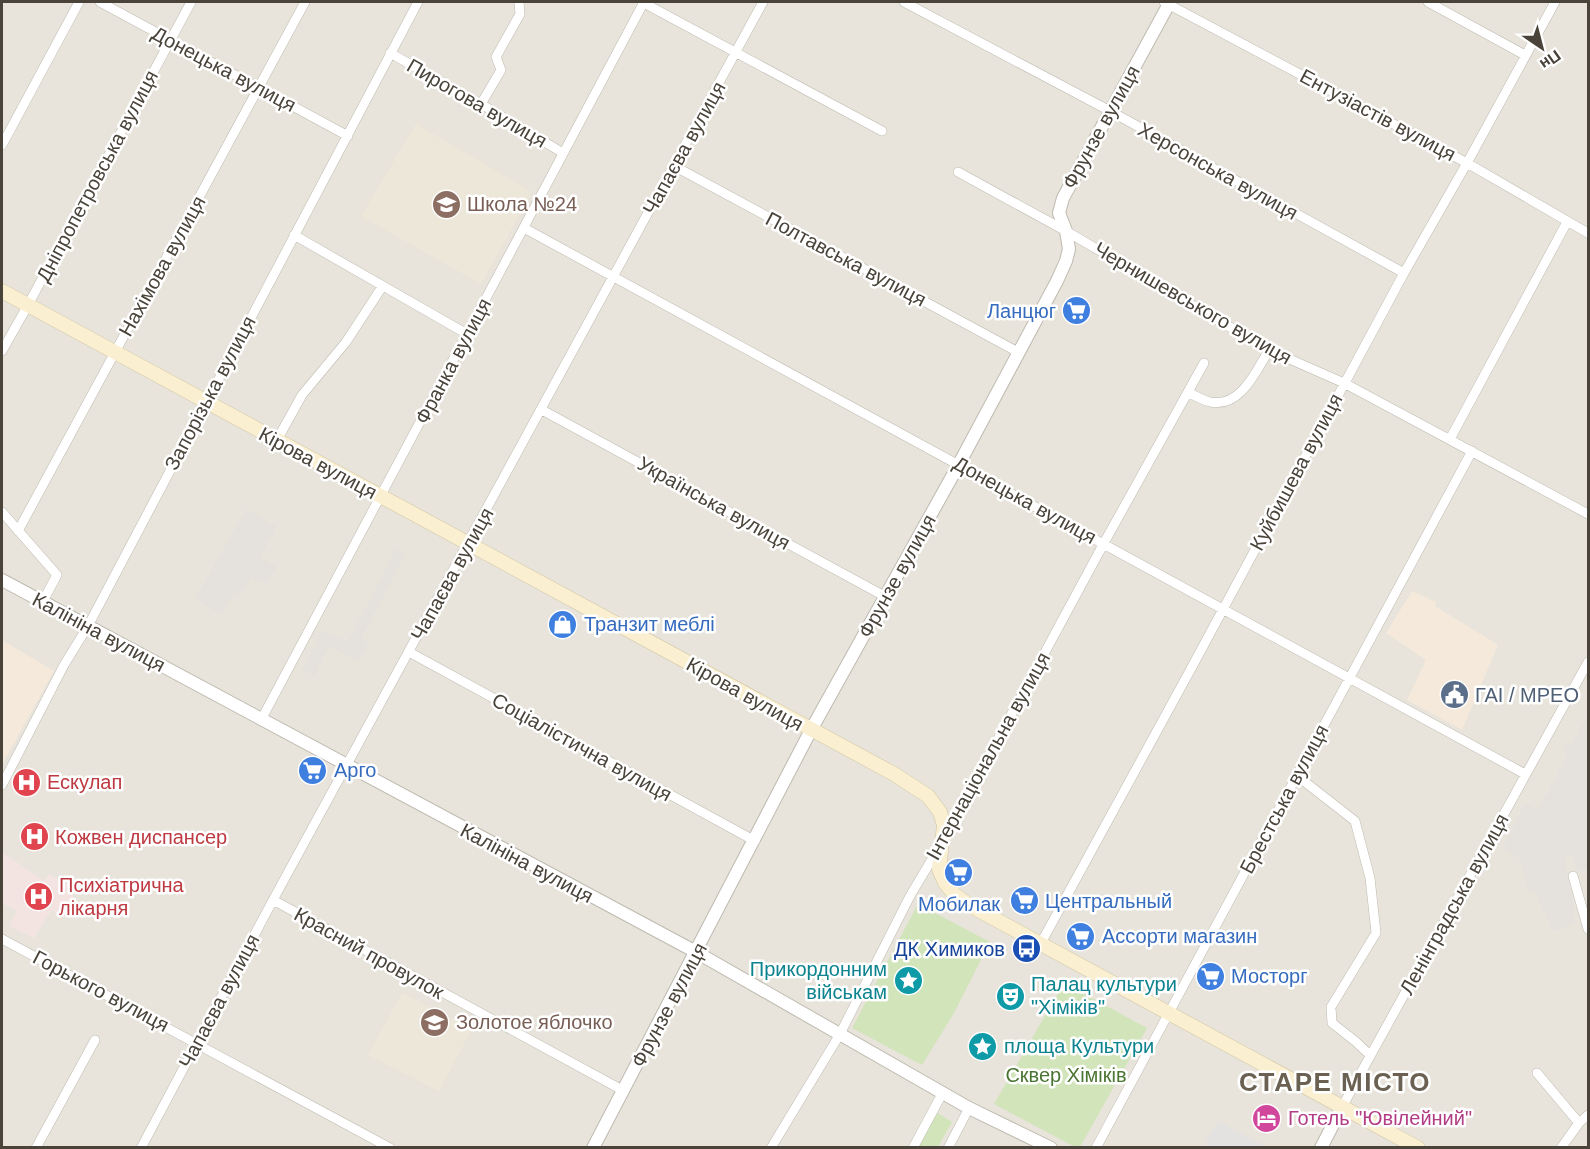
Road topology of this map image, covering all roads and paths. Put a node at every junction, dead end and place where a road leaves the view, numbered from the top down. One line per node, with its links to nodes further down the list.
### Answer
1 (79, 2): 22 (street)
2 (100, 2): 13 (street, Донецька вулиця)
3 (191, 2): 13 (street, Дніпропетровська вулиця)
4 (305, 2): 17 (street, Нахімова вулиця)
5 (418, 2): 15 (street, Запорізька вулиця)
6 (519, 2): 18 (street)
7 (644, 2): 14 (street); 23 (street, Франка вулиця)
8 (763, 2): 14 (street, Чапаєва вулиця)
9 (904, 2): 19 (street, Херсонська вулиця)
10 (1167, 2): 19 (street, Фрунзе вулиця); 24 (street, Ентузіастів вулиця)
11 (1428, 2): 16 (street)
12 (1555, 2): 16 (street, Куйбишева вулиця)
13 (170, 40): 17 (street, Донецька вулиця); 36 (street, Дніпропетровська вулиця)
14 (736, 51): 20 (street); 25 (street, Чапаєва вулиця)
15 (390, 53): 18 (street, Пирогова вулиця); 21 (street, Запорізька вулиця)
16 (1525, 55): 24 (street, Куйбишева вулиця)
17 (260, 87): 21 (street, Донецька вулиця); 41 (street, Нахімова вулиця)
18 (481, 104): 23 (street, Пирогова вулиця)
19 (1110, 111): 29 (street, Фрунзе вулиця); 32 (street, Херсонська вулиця)
20 (882, 131)
21 (348, 136): 31 (street, Запорізька вулиця)
22 (2, 145)
23 (563, 153): 28 (street, Франка вулиця)
24 (1467, 163): 27 (street, Ентузіастів вулиця); 32 (street, Куйбишева вулиця)
25 (674, 166): 33 (street, Чапаєва вулиця); 40 (street, Полтавська вулиця)
26 (958, 172): 29 (street, Чернишевського вулиця)
27 (1567, 222): 30 (street, Ентузіастів вулиця); 47 (street)
28 (524, 228): 33 (street, Донецька вулиця); 37 (street, Франка вулиця)
29 (1066, 231): 38 (street, Чернишевського вулиця); 40 (street, Фрунзе вулиця)
30 (1588, 234)
31 (294, 235): 34 (street); 45 (street, Запорізька вулиця)
32 (1404, 273): 43 (street, Куйбишева вулиця)
33 (613, 278): 46 (street, Чапаєва вулиця); 50 (street, Донецька вулиця)
34 (382, 287): 37 (street); 48 (street)
35 (2, 291): 36 (main road, Кірова вулиця)
36 (28, 305): 39 (street, Дніпропетровська вулиця); 41 (main road, Кірова вулиця)
37 (467, 334): 51 (street, Франка вулиця)
38 (1269, 350): 43 (street, Чернишевського вулиця); 44 (street)
39 (2, 351)
40 (1018, 352): 50 (street, Фрунзе вулиця)
41 (114, 354): 45 (main road, Кірова вулиця); 54 (street, Нахімова вулиця)
42 (1204, 363): 44 (street, Інтернаціональна вулиця)
43 (1344, 383): 47 (street, Чернишевського вулиця); 60 (street, Куйбишева вулиця)
44 (1188, 392): 56 (street, Інтернаціональна вулиця)
45 (205, 403): 48 (main road, Кірова вулиця); 61 (street, Запорізька вулиця)
46 (542, 410): 55 (street, Чапаєва вулиця); 58 (street, Українська вулиця)
47 (1450, 439): 49 (street, Чернишевського вулиця)
48 (277, 440): 51 (main road, Кірова вулиця)
49 (1472, 451): 53 (street, Чернишевського вулиця); 64 (street, Брестська вулиця)
50 (959, 464): 56 (street, Донецька вулиця); 58 (street, Фрунзе вулиця)
51 (381, 496): 55 (main road, Кірова вулиця); 65 (street, Франка вулиця)
52 (2, 512): 54 (street)
53 (1588, 514)
54 (18, 531): 59 (street)
55 (469, 543): 62 (street, Чапаєва вулиця); 66 (main road, Кірова вулиця)
56 (1104, 543): 60 (street, Донецька вулиця); 72 (street, Інтернаціональна вулиця)
57 (2, 580): 59 (street, Калініна вулиця)
58 (886, 597): 66 (street, Фрунзе вулиця)
59 (43, 602): 61 (street, Калініна вулиця)
60 (1222, 610): 64 (street, Донецька вулиця); 77 (street, Куйбишева вулиця)
61 (88, 626): 65 (street, Калініна вулиця); 70 (street, Запорізька вулиця)
62 (409, 652): 67 (street, Чапаєва вулиця); 71 (street, Соціалістична вулиця)
63 (1588, 662): 68 (street, Ленінградська вулиця)
64 (1350, 678): 68 (street, Донецька вулиця); 69 (street, Брестська вулиця)
65 (261, 720): 67 (street, Калініна вулиця)
66 (812, 730): 71 (street, Фрунзе вулиця); 72 (main road, Кірова вулиця)
67 (348, 766): 74 (street, Чапаєва вулиця); 78 (street, Калініна вулиця)
68 (1525, 774): 83 (street, Ленінградська вулиця)
69 (1296, 775): 79 (street, Брестська вулиця); 83 (street)
70 (2, 784)
71 (755, 841): 78 (street, Фрунзе вулиця)
72 (943, 842): 77 (main road, Кірова вулиця); 80 (street, Інтернаціональна вулиця)
73 (1573, 876): 75 (street)
74 (273, 900): 82 (street, Чапаєва вулиця); 85 (street, Красний провулок)
75 (1588, 929)
76 (2, 939): 82 (street, Горького вулиця)
77 (1041, 943): 79 (main road, Кірова вулиця)
78 (696, 952): 80 (street, Калініна вулиця); 85 (street, Фрунзе вулиця)
79 (1170, 1014): 87 (main road, Кірова вулиця); 99 (street, Брестська вулиця)
80 (840, 1034): 86 (street, Калініна вулиця); 95 (street, Інтернаціональна вулиця)
81 (95, 1040): 91 (street)
82 (196, 1043): 92 (street, Чапаєва вулиця); 93 (street, Горького вулиця)
83 (1370, 1055): 87 (street, Ленінградська вулиця)
84 (1537, 1073): 90 (street)
85 (624, 1091): 94 (street, Фрунзе вулиця)
86 (942, 1094): 88 (street, Калініна вулиця); 96 (street)
87 (1342, 1107): 100 (street, Ленінградська вулиця); 101 (main road, Кірова вулиця)
88 (969, 1108): 97 (street); 98 (street, Калініна вулиця)
89 (1588, 1115): 90 (street)
90 (1579, 1123): 102 (street)
91 (36, 1148)
92 (141, 1148)
93 (390, 1148)
94 (593, 1148)
95 (771, 1148)
96 (913, 1148)
97 (948, 1148)
98 (1051, 1148)
99 (1096, 1148)
100 (1321, 1148)
101 (1418, 1148)
102 (1561, 1148)

